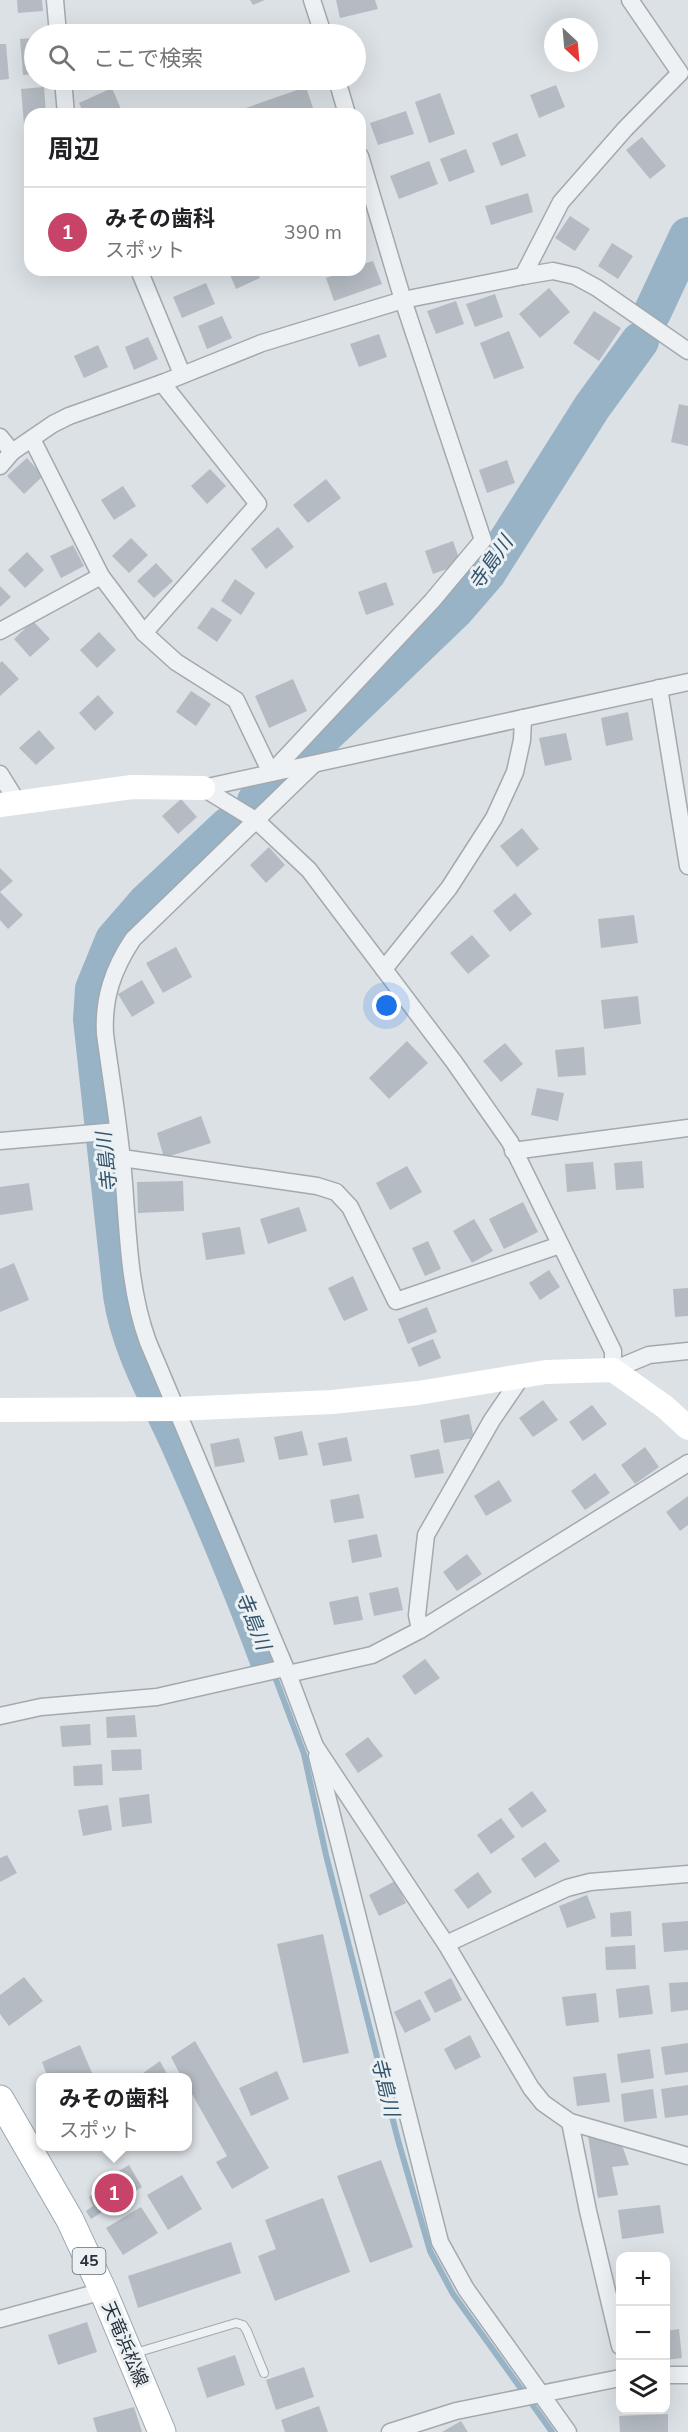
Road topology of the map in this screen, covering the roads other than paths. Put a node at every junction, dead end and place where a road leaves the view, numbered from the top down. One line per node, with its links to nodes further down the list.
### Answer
1 (55, 0): 4 (street)
2 (312, 0): 5 (street)
3 (630, 0): 12 (street)
4 (57, 24)
5 (320, 24)
6 (64, 90): 8 (street)
7 (340, 90): 9 (street)
8 (65, 108)
9 (345, 108)
10 (366, 176): 13 (street)
11 (141, 276): 15 (street)
12 (523, 276): 13 (street); 14 (street)
13 (403, 300): 15 (street); 28 (street)
14 (685, 344)
15 (182, 374): 16 (street)
16 (162, 383): 18 (street); 23 (street)
17 (0, 437): 19 (street)
18 (32, 439): 19 (street); 21 (street)
19 (12, 452): 20 (street)
20 (0, 466)
21 (100, 576): 22 (street); 23 (street)
22 (0, 631)
23 (144, 633): 28 (street)
24 (688, 682): 25 (street)
25 (659, 688): 26 (street); 33 (street)
26 (523, 718): 27 (street); 34 (street)
27 (314, 764): 28 (street); 32 (street)
28 (271, 773): 30 (street)
29 (0, 774): 31 (street)
30 (204, 788): 31 (street); 32 (street)
31 (9, 804)
32 (257, 821): 34 (street); 36 (street)
33 (688, 866)
34 (384, 969): 38 (street)
35 (688, 1128): 38 (street)
36 (109, 1132): 37 (street); 39 (street)
37 (0, 1141)
38 (513, 1151): 40 (street)
39 (122, 1158): 40 (street); 44 (street)
40 (560, 1245): 42 (street)
41 (688, 1351): 42 (street)
42 (613, 1370): 43 (street); 46 (street)
43 (522, 1376): 44 (street); 48 (street)
44 (169, 1409): 45 (street); 49 (street)
45 (0, 1410)
46 (688, 1428)
47 (688, 1463): 48 (street)
48 (420, 1630): 49 (street)
49 (280, 1671): 50 (street); 51 (street)
50 (0, 1716)
51 (315, 1746): 53 (street); 65 (street)
52 (688, 1874): 53 (street)
53 (446, 1944): 55 (street)
54 (0, 2099): 57 (main road, 天竜浜松線 / 45)
55 (570, 2122): 56 (street); 59 (street)
56 (688, 2156)
57 (104, 2291): 58 (street); 60 (main road, 天竜浜松線 / 45)
58 (0, 2319)
59 (616, 2325)
60 (130, 2354): 61 (lane); 66 (main road, 天竜浜松線 / 45)
61 (264, 2373)
62 (670, 2375): 63 (street)
63 (688, 2375)
64 (616, 2379): 65 (street)
65 (531, 2397): 67 (street); 68 (street)
66 (162, 2432)
67 (390, 2432)
68 (568, 2432)

